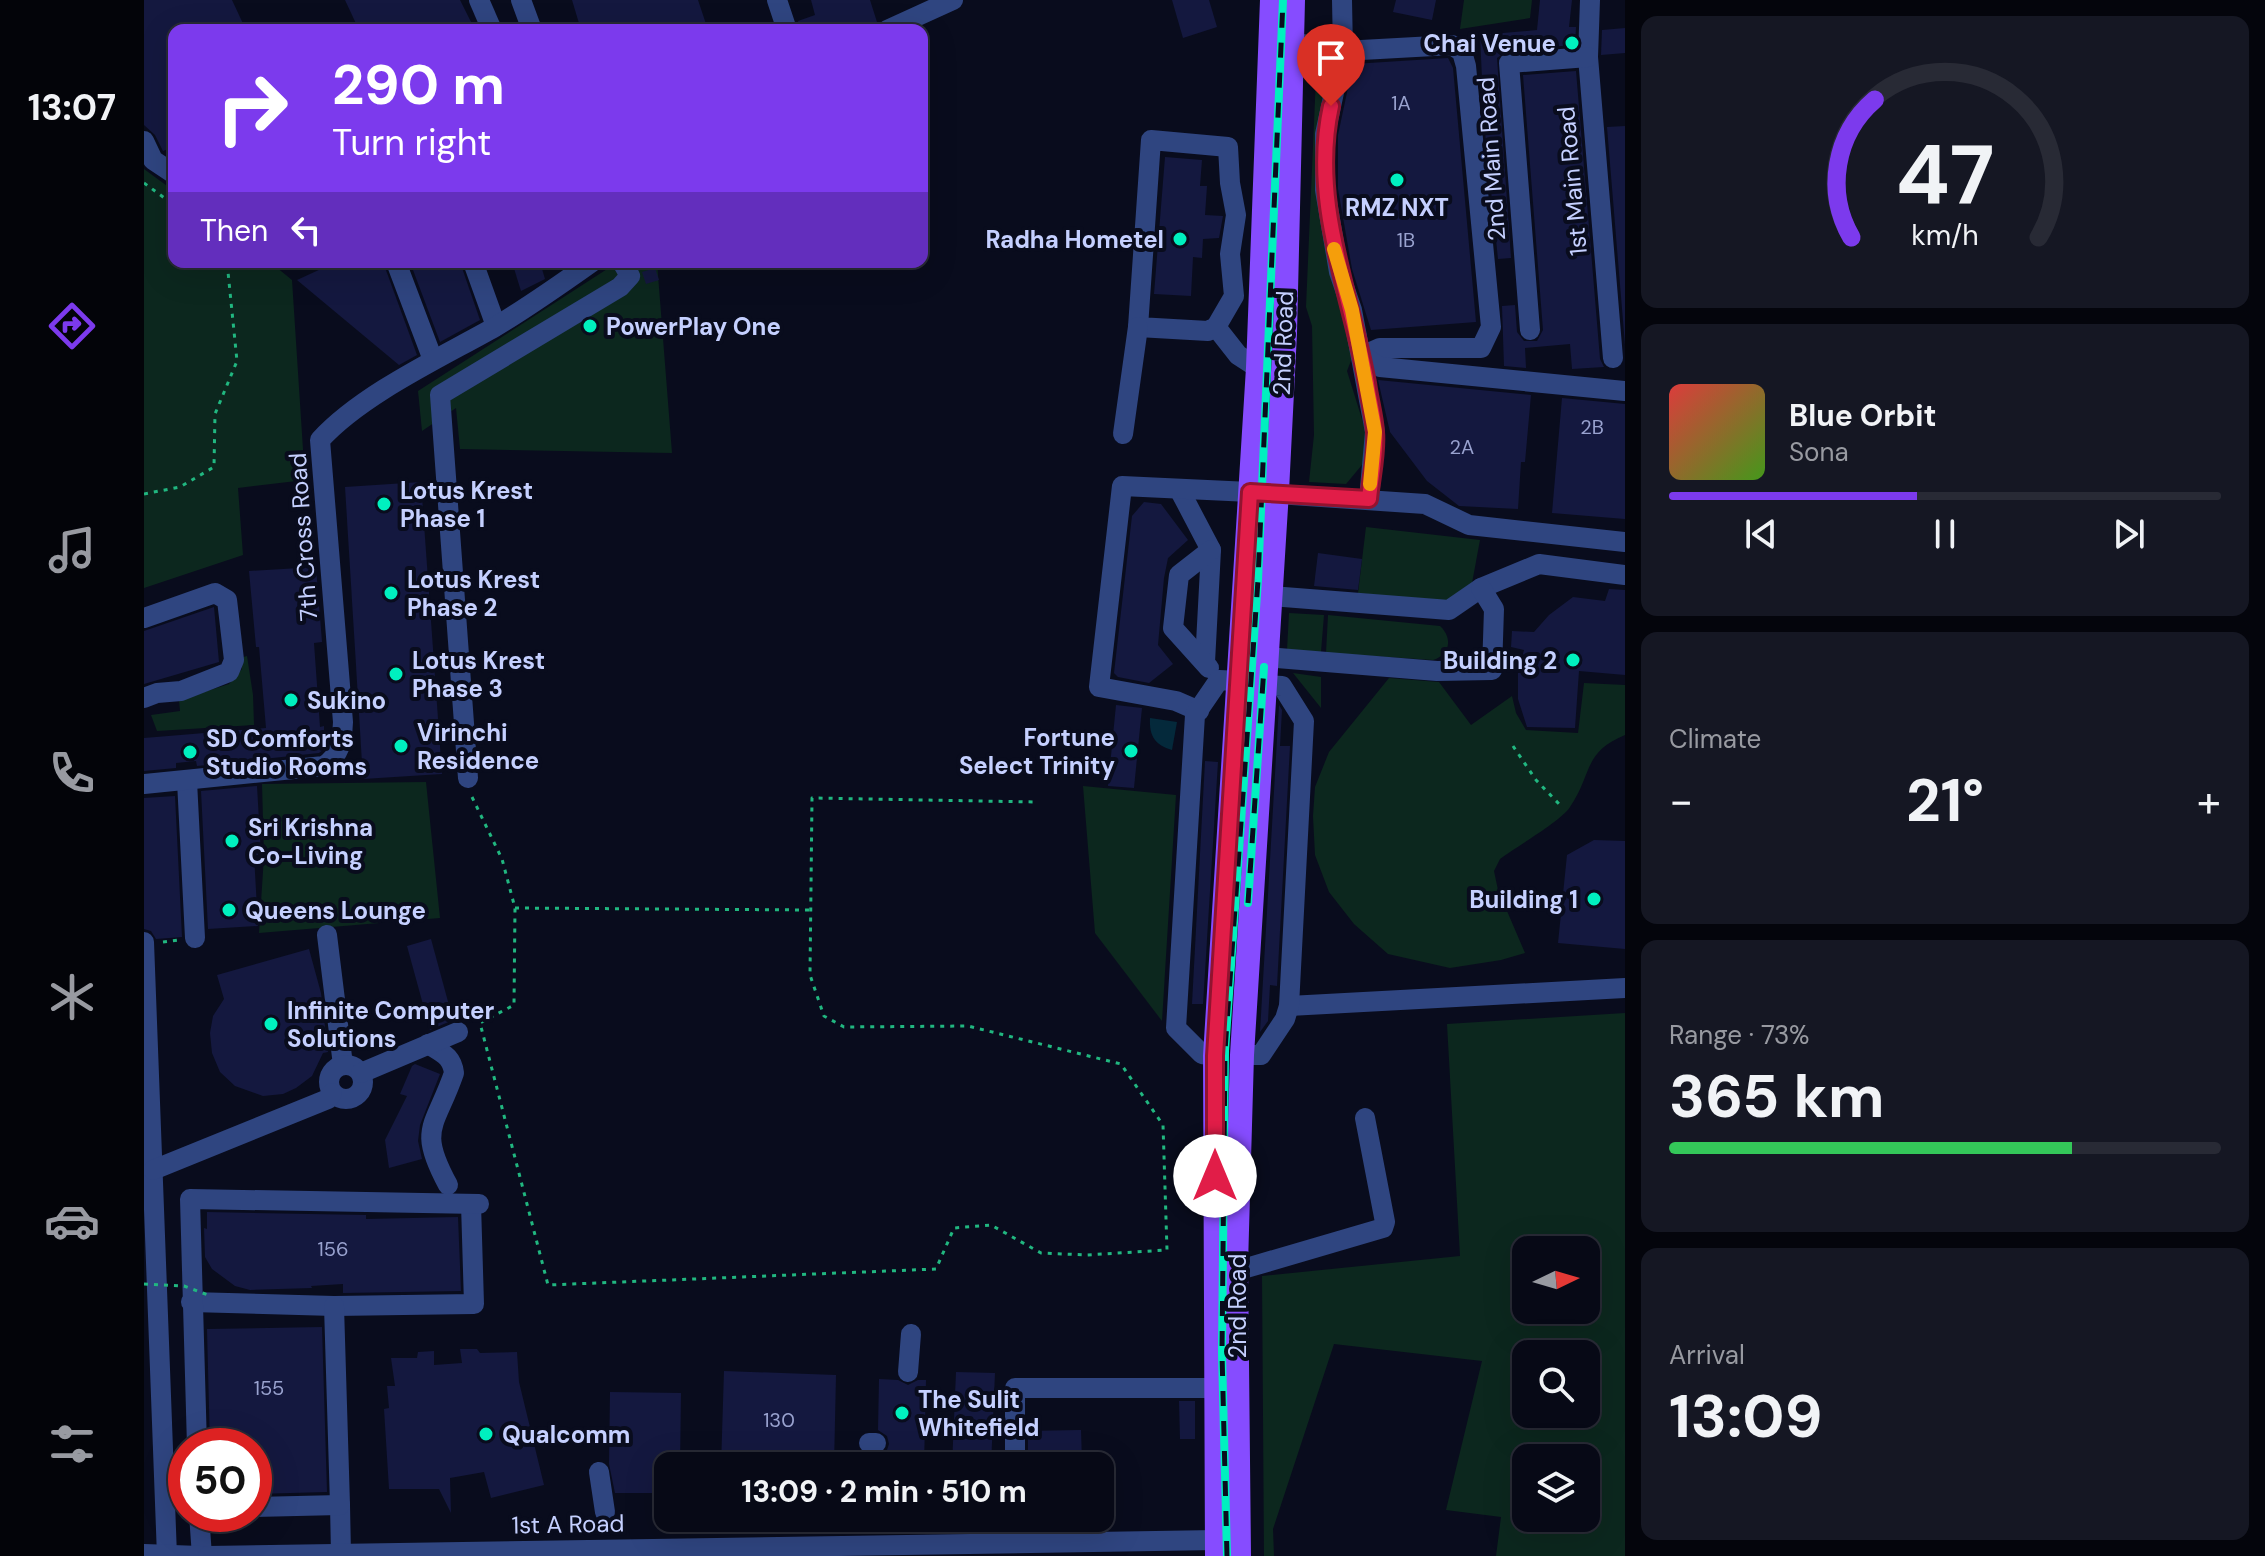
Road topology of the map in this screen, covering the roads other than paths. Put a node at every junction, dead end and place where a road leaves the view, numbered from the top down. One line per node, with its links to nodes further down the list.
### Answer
1 (479, 0): 9 (street)
2 (521, 0): 10 (street)
3 (777, 0): 11 (street)
4 (953, 0): 12 (street)
5 (1272, 0): 29 (main road, 2nd Road)
6 (1293, 0): 13 (main road, 2nd Road)
7 (1342, 0): 14 (street)
8 (1590, 0): 15 (street, 1st Main Road)
9 (489, 24)
10 (530, 24)
11 (785, 24)
12 (900, 24)
13 (1292, 42): 14 (street); 34 (main road, 2nd Road)
14 (1343, 51): 26 (street); 26 (street)
15 (1588, 57): 25 (street, 2nd Main Road); 27 (street, 1st Main Road)
16 (144, 141): 17 (street)
17 (168, 170)
18 (398, 268): 28 (street)
19 (475, 268): 22 (street)
20 (583, 268): 22 (street, 7th Cross Road)
21 (625, 268): 47 (street)
22 (496, 326): 28 (street, 7th Cross Road)
23 (1138, 327): 24 (street); 24 (street); 31 (street)
24 (1216, 327): 29 (street)
25 (1530, 330)
26 (1362, 356): 30 (street); 35 (street)
27 (1613, 358)
28 (433, 360): 48 (street, 7th Cross Road)
29 (1258, 368): 33 (main road, 2nd Road)
30 (1625, 391)
31 (1123, 434)
32 (1179, 489): 33 (street); 37 (street); 46 (street)
33 (1250, 492): 34 (main road); 44 (main road, 2nd Road)
34 (1277, 494): 35 (street); 40 (main road, 2nd Road)
35 (1369, 499): 36 (street)
36 (1625, 542)
37 (1211, 550): 43 (street); 43 (street)
38 (1625, 575): 39 (street)
39 (1481, 588): 40 (street); 42 (street)
40 (1271, 596): 42 (main road, 2nd Road)
41 (144, 618): 45 (street)
42 (1265, 657): 44 (main road, 2nd Road)
43 (1205, 662): 44 (street)
44 (1241, 682): 46 (street, 2nd Road); 54 (street); 57 (main road, 2nd Road); 58 (main road, 2nd Road)
45 (144, 698)
46 (1199, 711): 58 (street, 2nd Road)
47 (468, 778)
48 (187, 781): 49 (street, 7th Cross Road); 51 (street)
49 (144, 784)
50 (327, 935): 59 (street)
51 (195, 938)
52 (144, 942): 62 (street)
53 (1625, 988): 54 (street)
54 (1289, 1006): 57 (street)
55 (458, 1032): 56 (street)
56 (428, 1044): 59 (street); 63 (street)
57 (1242, 1055): 66 (main road, 2nd Road)
58 (1215, 1056): 71 (main road, 2nd Road)
59 (352, 1069): 60 (street); 60 (street)
60 (332, 1093): 62 (street)
61 (1365, 1118): 66 (street)
62 (153, 1170): 65 (street)
63 (448, 1185)
64 (190, 1199): 65 (street); 67 (street); 68 (street)
65 (154, 1200): 73 (street)
66 (1236, 1271): 88 (main road, 2nd Road)
67 (199, 1298): 68 (street); 72 (street)
68 (334, 1306): 76 (street)
69 (911, 1334): 70 (street)
70 (908, 1372)
71 (1216, 1388): 74 (street); 82 (main road, 2nd Road)
72 (197, 1428)
73 (153, 1437): 86 (street)
74 (1015, 1452)
75 (599, 1472): 78 (street)
76 (340, 1505): 77 (street); 84 (street)
77 (272, 1507)
78 (605, 1512)
79 (201, 1532): 87 (street)
80 (1015, 1532): 81 (street)
81 (1015, 1543): 82 (street, 1st A Road); 85 (street, 1st A Road)
82 (1217, 1548)
83 (144, 1554): 86 (street, 1st A Road)
84 (341, 1554): 85 (street, 1st A Road); 87 (street, 1st A Road)
85 (424, 1554)
86 (167, 1555): 87 (street, 1st A Road)
87 (203, 1556)
88 (1239, 1556)

